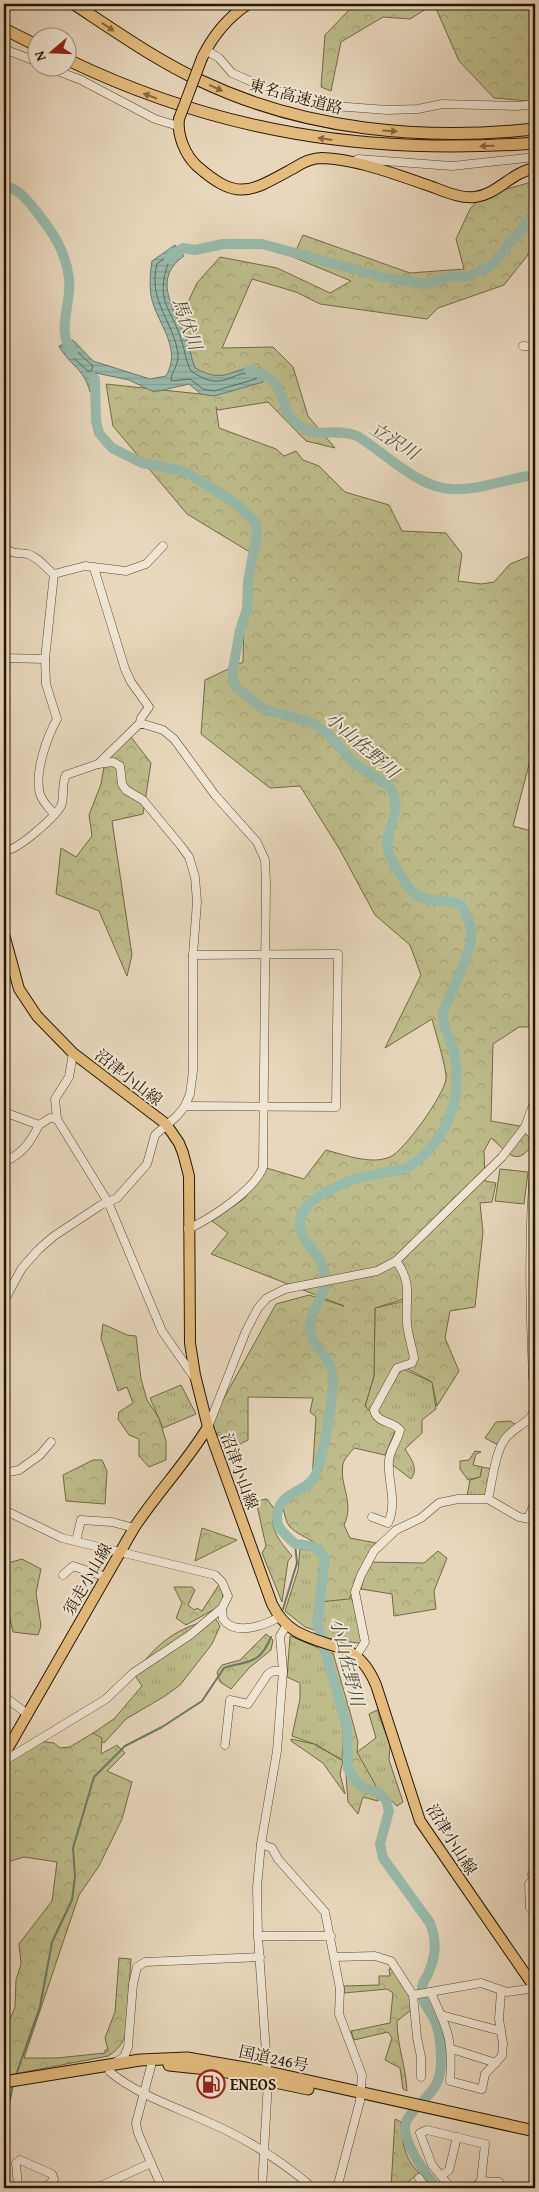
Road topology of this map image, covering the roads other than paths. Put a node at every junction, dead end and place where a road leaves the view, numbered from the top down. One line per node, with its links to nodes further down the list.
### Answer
1 (74, 4): 12 (highway, 東名高速道路, one-way to 12)
2 (248, 4): 6 (main road)
3 (4, 29): 4 (highway)
4 (28, 41)
5 (4, 49): 7 (street)
6 (204, 54): 10 (street); 11 (main road, bridge)
7 (28, 58)
8 (78, 64): 13 (highway, 東名高速道路, one-way to 8)
9 (75, 78): 11 (street)
10 (535, 104)
11 (179, 122): 15 (main road)
12 (535, 129)
13 (535, 143)
14 (535, 157): 15 (street)
15 (350, 163): 16 (main road)
16 (535, 168)
17 (523, 346): 18 (street)
18 (535, 347)
19 (163, 546): 21 (street)
20 (4, 548): 22 (street)
21 (94, 568): 22 (street); 25 (street)
22 (54, 574): 24 (street)
23 (4, 658): 24 (street)
24 (45, 659): 27 (street)
25 (140, 723): 26 (street); 30 (street)
26 (98, 764): 27 (street); 31 (street)
27 (53, 813): 28 (street)
28 (4, 851)
29 (4, 934): 32 (main road, 沼津小山線)
30 (266, 954): 31 (street); 35 (street); 35 (street)
31 (193, 955): 34 (street)
32 (73, 1053): 37 (street); 38 (main road, 沼津小山線)
33 (535, 1100): 40 (street)
34 (185, 1106): 35 (street); 38 (street)
35 (265, 1106): 45 (street)
36 (4, 1112): 39 (street)
37 (57, 1119): 39 (street); 44 (street)
38 (166, 1124): 44 (street); 45 (main road, 沼津小山線)
39 (39, 1126): 43 (street)
40 (524, 1127): 41 (street); 46 (street)
41 (535, 1137)
42 (535, 1160): 49 (street)
43 (4, 1162)
44 (108, 1202): 47 (street); 48 (street)
45 (188, 1229): 48 (main road, 沼津小山線)
46 (396, 1261): 51 (street); 59 (street)
47 (4, 1301)
48 (196, 1379): 51 (main road, 沼津小山線)
49 (535, 1387)
50 (535, 1410): 54 (street)
51 (208, 1427): 60 (main road, 須走小山線); 67 (main road, 沼津小山線)
52 (51, 1442): 53 (street)
53 (4, 1473)
54 (488, 1500): 58 (street); 61 (street)
55 (535, 1502): 58 (street)
56 (4, 1510): 62 (street)
57 (372, 1517): 59 (street)
58 (532, 1519)
59 (388, 1523): 61 (street)
60 (134, 1528): 62 (street); 63 (main road, 須走小山線)
61 (392, 1534): 69 (street)
62 (76, 1542): 63 (street)
63 (120, 1552): 65 (main road, 須走小山線); 66 (street)
64 (63, 1575): 65 (street)
65 (106, 1577): 72 (main road, 須走小山線)
66 (222, 1608): 67 (street); 75 (street)
67 (279, 1617): 68 (main road, 沼津小山線)
68 (286, 1626): 69 (main road, 沼津小山線); 70 (street)
69 (356, 1656): 83 (main road, 沼津小山線)
70 (283, 1671): 73 (street); 76 (street)
71 (4, 1696): 72 (street)
72 (27, 1714): 74 (main road, 須走小山線)
73 (224, 1744)
74 (4, 1755)
75 (4, 1761)
76 (261, 1844): 79 (street); 80 (street)
77 (535, 1871): 78 (street)
78 (530, 1908)
79 (258, 1936): 80 (street); 82 (street)
80 (331, 1936): 81 (street)
81 (334, 1956): 86 (street); 99 (street)
82 (260, 1958): 92 (street); 93 (street)
83 (535, 1988): 84 (street)
84 (501, 1992): 85 (street); 88 (street)
85 (430, 1993): 86 (street); 87 (street)
86 (414, 1995): 94 (street)
87 (441, 2016): 88 (street); 89 (street)
88 (501, 2031): 90 (street)
89 (452, 2049): 90 (street); 90 (street)
90 (496, 2063)
91 (151, 2066): 92 (highway, 国道246号); 93 (highway, 国道246号); 98 (street)
92 (112, 2068): 93 (highway, 国道246号); 96 (highway, 国道246号); 98 (street)
93 (268, 2076): 99 (highway, 国道246号); 104 (street)
94 (421, 2077)
95 (4, 2082): 96 (highway, 国道246号)
96 (17, 2084): 97 (highway, 国道246号)
97 (4, 2089)
98 (144, 2094): 104 (street); 105 (street)
99 (360, 2097): 100 (highway, 国道246号); 115 (street)
100 (428, 2112): 101 (highway, 国道246号); 103 (highway, 国道246号)
101 (535, 2131)
102 (457, 2137): 106 (street); 106 (street); 108 (street)
103 (535, 2139)
104 (265, 2154): 113 (street); 114 (street)
105 (151, 2163): 111 (street); 112 (street)
106 (440, 2176): 117 (street)
107 (419, 2178): 116 (street)
108 (481, 2181): 118 (street); 119 (street)
109 (18, 2188): 110 (street)
110 (46, 2188)
111 (96, 2188)
112 (162, 2188)
113 (262, 2188)
114 (313, 2188)
115 (337, 2188)
116 (426, 2188)
117 (450, 2188)
118 (474, 2188)
119 (499, 2188)

